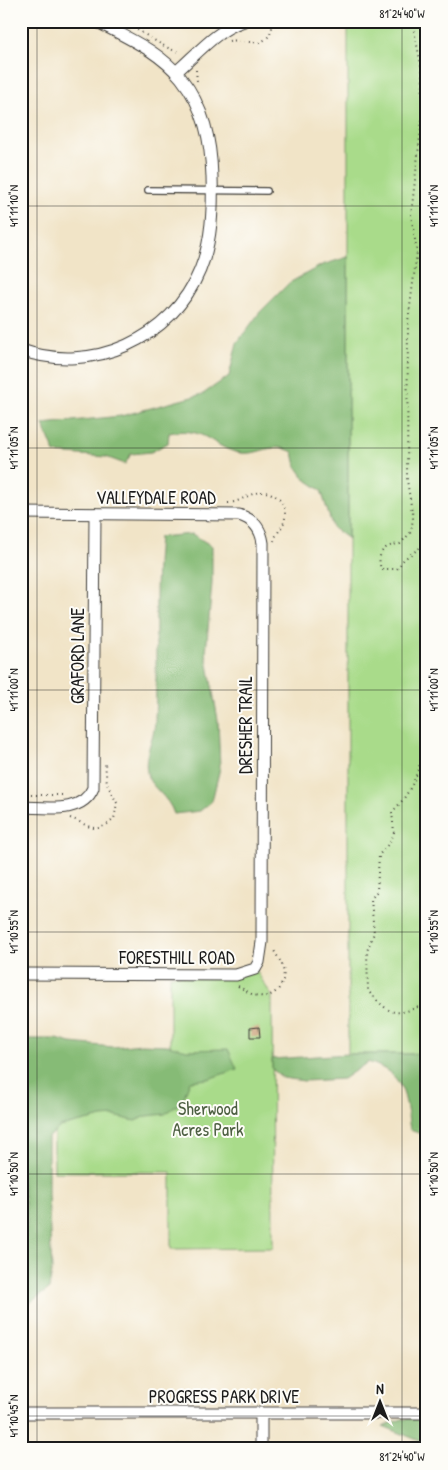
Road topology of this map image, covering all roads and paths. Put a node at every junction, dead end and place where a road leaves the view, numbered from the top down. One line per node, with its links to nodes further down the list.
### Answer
1 (96, 21): 9 (street)
2 (121, 21): 7 (path)
3 (244, 21): 9 (street)
4 (273, 21): 6 (path)
5 (412, 21): 18 (path)
6 (223, 44)
7 (179, 52)
8 (193, 68): 10 (path)
9 (176, 72): 12 (street)
10 (200, 85)
11 (148, 190): 12 (lane)
12 (212, 191): 13 (lane); 14 (street)
13 (267, 191)
14 (21, 350)
15 (226, 503): 19 (path)
16 (21, 513): 17 (street, VALLEYDALE ROAD)
17 (95, 514): 20 (street, VALLEYDALE ROAD); 24 (street, GRAFORD LANE)
18 (427, 543)
19 (273, 547)
20 (263, 556): 25 (street, DRESHER TRAIL)
21 (427, 731): 29 (path)
22 (73, 794): 23 (path)
23 (21, 795)
24 (21, 807)
25 (262, 894): 27 (street, FORESTHILL ROAD)
26 (271, 943): 28 (path)
27 (21, 974)
28 (237, 985)
29 (427, 1003)
30 (21, 1413): 31 (street, PROGRESS PARK DRIVE)
31 (262, 1413): 32 (street, PROGRESS PARK DRIVE); 33 (street)
32 (427, 1413)
33 (261, 1449)

